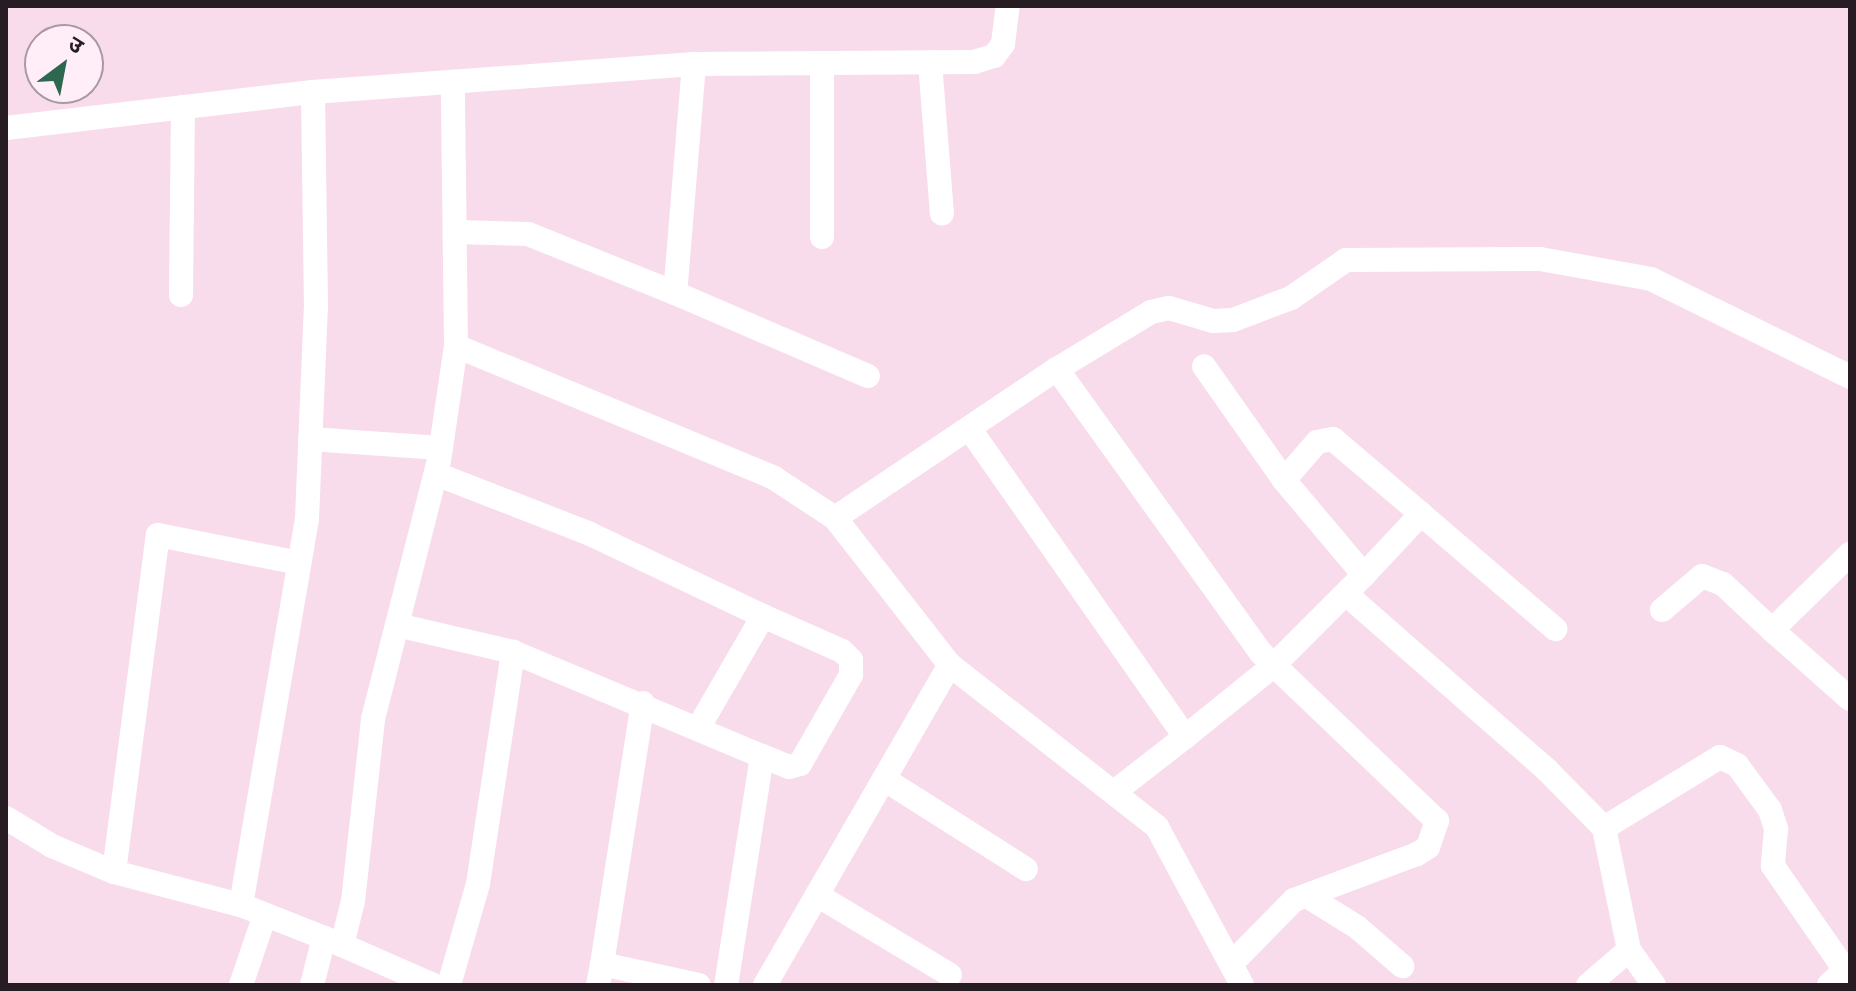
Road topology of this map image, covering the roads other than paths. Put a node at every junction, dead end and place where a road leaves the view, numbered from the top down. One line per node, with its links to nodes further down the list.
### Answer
1 (1008, 6): 2 (street)
2 (930, 62): 4 (street); 9 (street)
3 (694, 64): 4 (street); 5 (street); 12 (street)
4 (822, 64): 11 (street)
5 (453, 82): 6 (street); 10 (street)
6 (313, 92): 7 (street); 20 (street)
7 (183, 107): 8 (street); 13 (street)
8 (6, 128)
9 (942, 214)
10 (457, 232): 12 (street); 14 (street)
11 (822, 237)
12 (675, 293): 17 (street)
13 (181, 295)
14 (456, 346): 21 (street); 25 (street)
15 (1204, 366): 23 (street)
16 (1057, 369): 18 (street); 19 (street); 37 (street)
17 (868, 376)
18 (1850, 377)
19 (969, 428): 25 (street); 41 (street)
20 (310, 439): 21 (street); 27 (street)
21 (441, 448): 22 (street)
22 (436, 474): 31 (street); 32 (street)
23 (1284, 480): 24 (street); 28 (street)
24 (1421, 514): 28 (street); 33 (street)
25 (835, 518): 36 (street)
26 (1850, 554): 34 (street)
27 (299, 563): 48 (street); 51 (street)
28 (1364, 575): 29 (street)
29 (1346, 594): 37 (street); 46 (street)
30 (1662, 610): 34 (street)
31 (763, 616): 40 (street); 42 (street)
32 (397, 625): 35 (street); 53 (street)
33 (1555, 629)
34 (1772, 630): 38 (street)
35 (513, 652): 39 (street); 63 (street)
36 (950, 665): 43 (street); 44 (street)
37 (1273, 666): 41 (street); 50 (street)
38 (1850, 699)
39 (643, 703): 40 (street); 58 (street)
40 (699, 727): 42 (street)
41 (1185, 737): 44 (street)
42 (762, 756): 65 (street)
43 (884, 779): 47 (street); 49 (street)
44 (1114, 792): 57 (street)
45 (6, 818): 48 (street)
46 (1604, 828): 54 (street); 56 (street)
47 (1026, 869)
48 (114, 872): 51 (street)
49 (817, 895): 59 (street); 66 (street)
50 (1307, 896): 55 (street); 57 (street)
51 (241, 905): 52 (street)
52 (265, 915): 53 (street); 60 (street)
53 (333, 942): 61 (street); 62 (street)
54 (1629, 950): 67 (street); 68 (street)
55 (1402, 966)
56 (1842, 973)
57 (1236, 974)
58 (600, 975): 64 (street)
59 (950, 975)
60 (241, 985)
61 (312, 985)
62 (433, 985)
63 (449, 985)
64 (699, 985)
65 (726, 985)
66 (765, 985)
67 (1588, 985)
68 (1654, 985)

